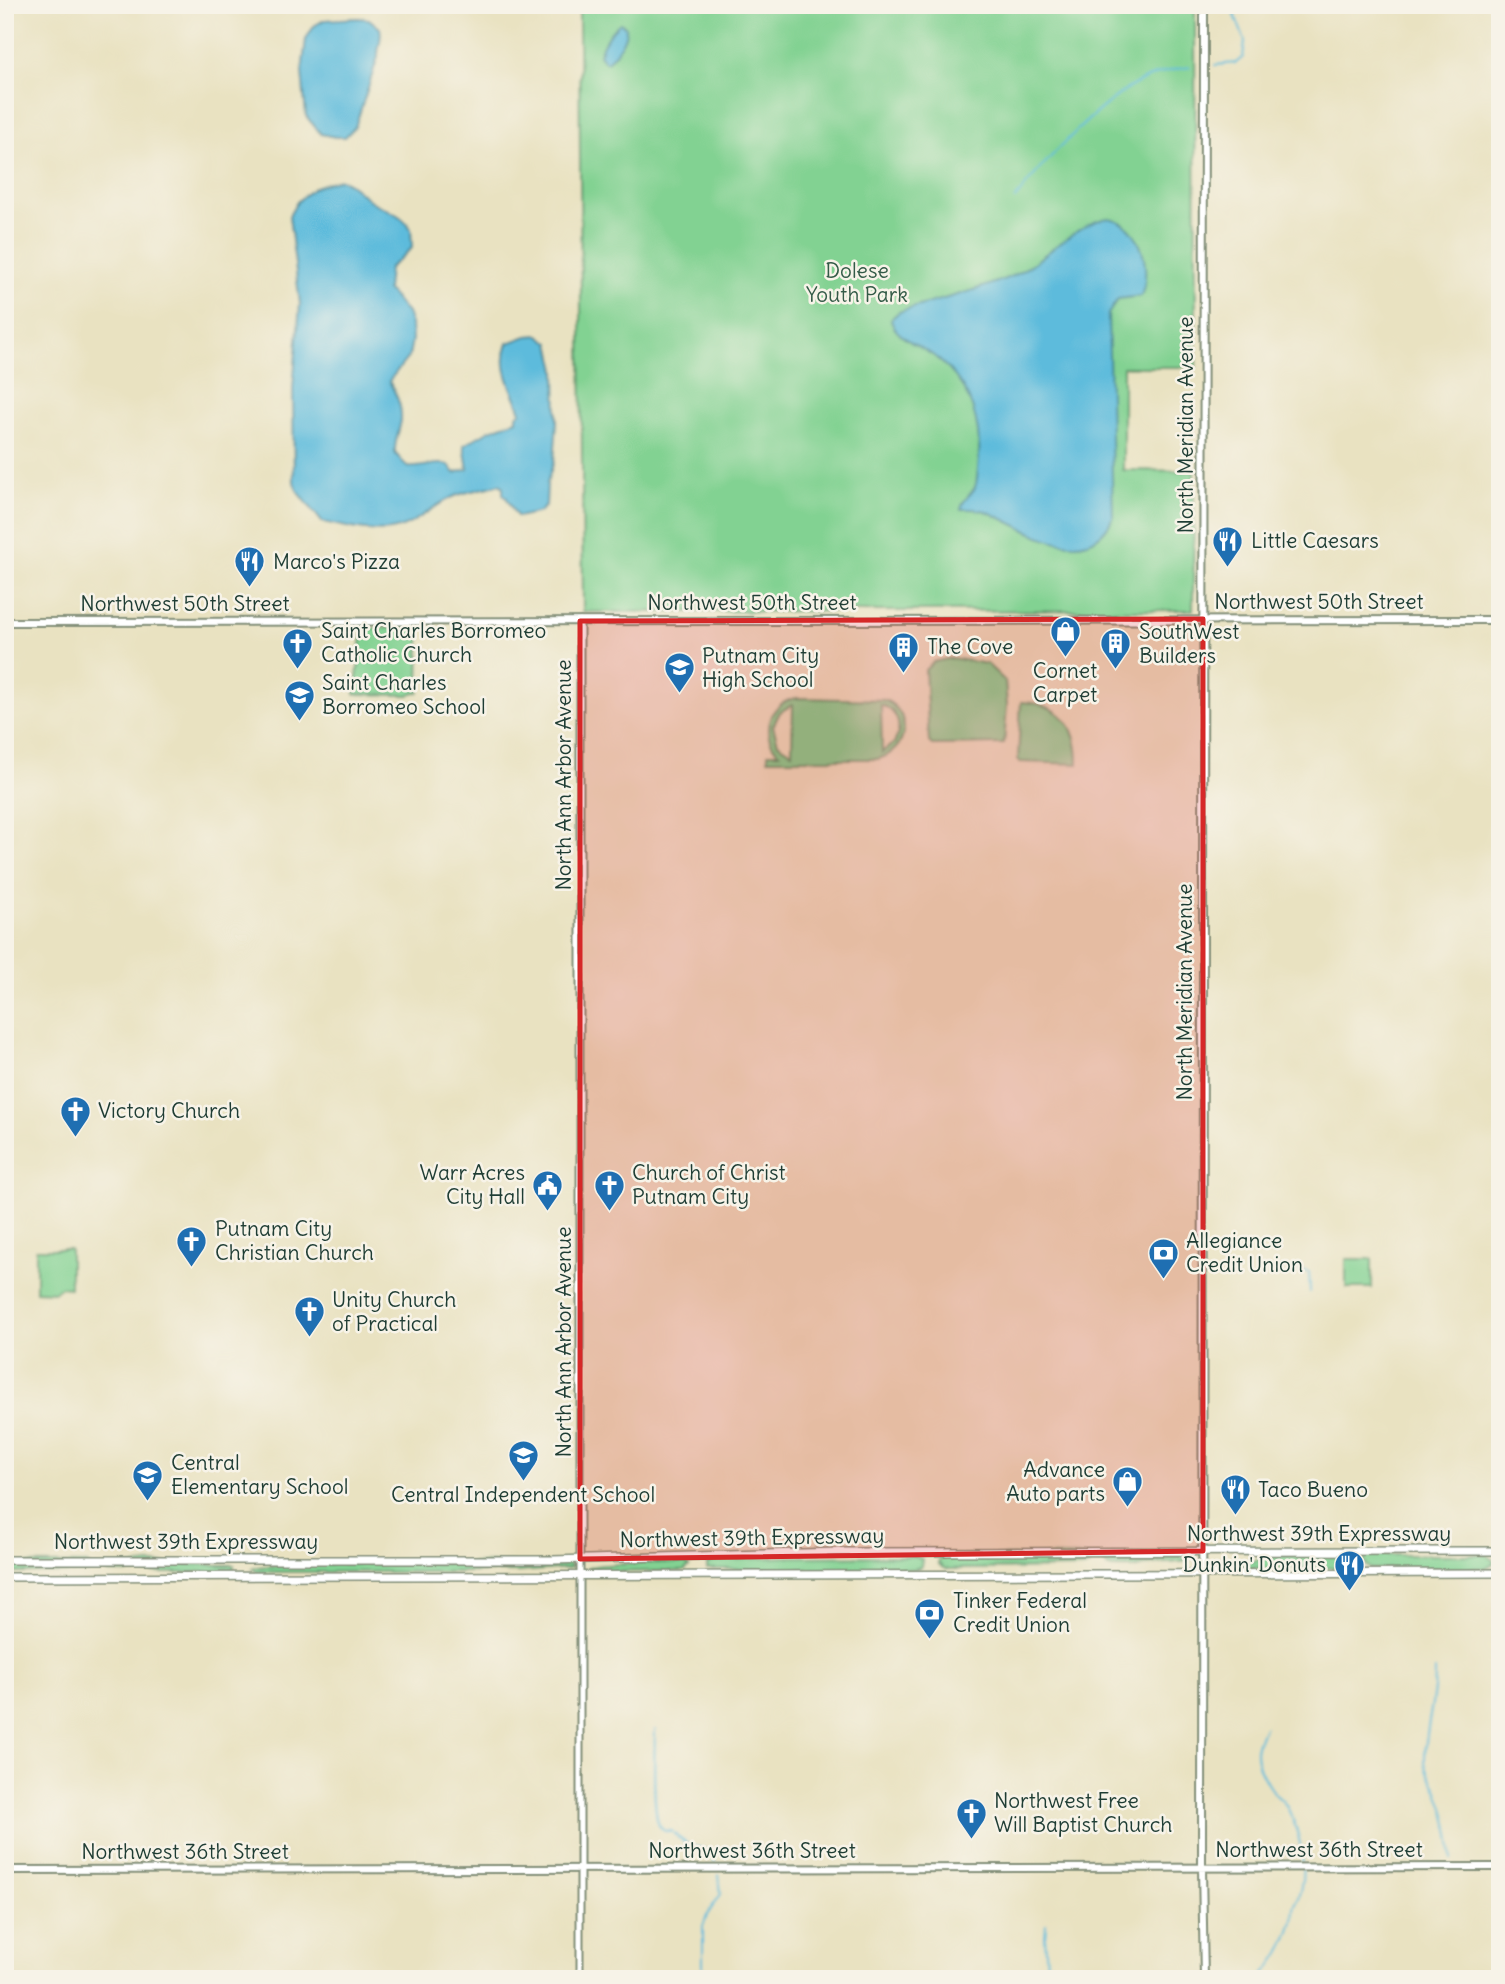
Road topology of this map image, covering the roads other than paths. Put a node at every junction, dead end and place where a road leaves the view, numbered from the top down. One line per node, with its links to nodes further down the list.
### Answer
1 (1204, 5): 2 (main road, North Meridian Avenue)
2 (1203, 619): 3 (main road, Northwest 50th Street); 4 (main road, Northwest 50th Street); 6 (main road, North Meridian Avenue)
3 (1500, 620)
4 (580, 621): 5 (main road, Northwest 50th Street); 8 (street, North Ann Arbor Avenue)
5 (5, 622)
6 (1203, 1551): 7 (highway, Northwest 39th Expressway); 8 (highway, Northwest 39th Expressway); 10 (main road, North Meridian Avenue)
7 (1500, 1551)
8 (580, 1559): 9 (highway, Northwest 39th Expressway); 13 (street, North Ann Arbor Avenue)
9 (5, 1560)
10 (1203, 1573): 11 (highway, Northwest 39th Expressway); 13 (highway, Northwest 39th Expressway); 15 (main road, North Meridian Avenue)
11 (1500, 1573)
12 (5, 1577): 13 (highway, Northwest 39th Expressway)
13 (580, 1577): 16 (street, North Ann Arbor Avenue)
14 (1500, 1867): 15 (main road, Northwest 36th Street)
15 (1202, 1868): 16 (main road, Northwest 36th Street); 19 (main road, North Meridian Avenue)
16 (581, 1869): 17 (main road, Northwest 36th Street); 18 (street, North Ann Arbor Avenue)
17 (5, 1870)
18 (580, 1979)
19 (1204, 1979)

